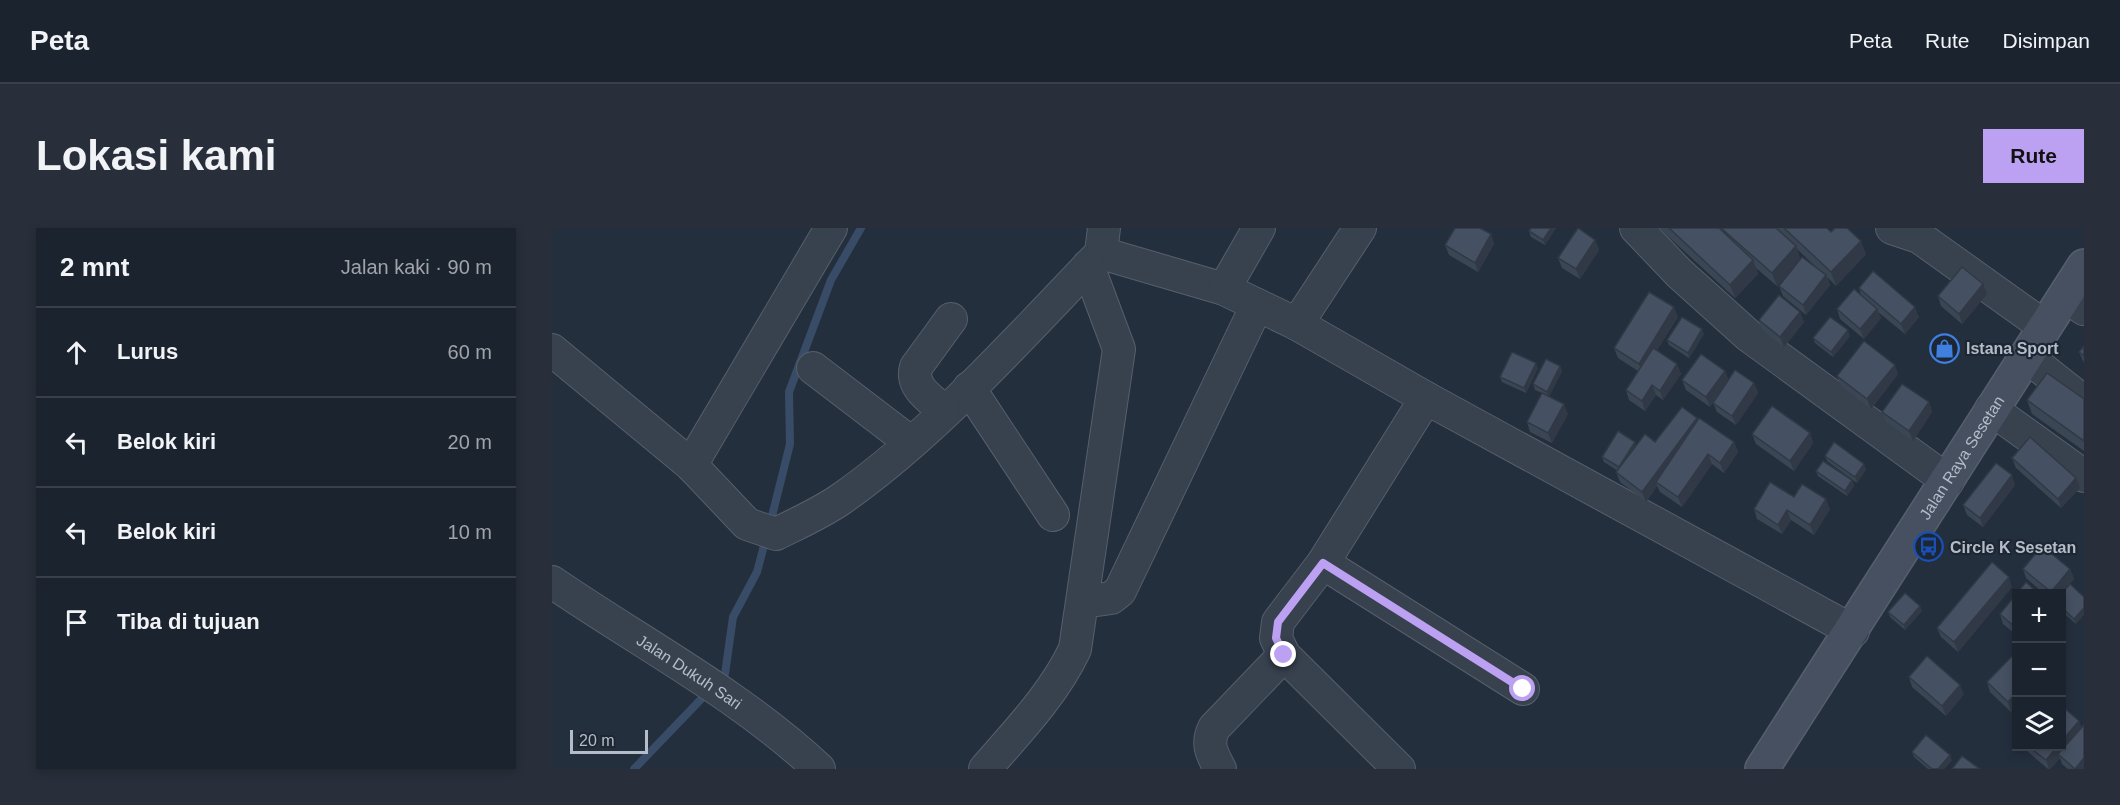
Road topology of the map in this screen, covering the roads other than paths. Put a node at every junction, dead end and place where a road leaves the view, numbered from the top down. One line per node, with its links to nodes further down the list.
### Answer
1 (831, 228): 23 (street)
2 (1259, 228): 8 (street)
3 (1360, 228): 12 (street)
4 (1636, 228): 25 (street)
5 (1892, 228): 13 (street)
6 (1098, 249): 8 (street); 17 (street); 29 (street)
7 (2084, 266): 9 (main road, Jalan Raya Sesetan)
8 (1224, 289): 10 (street)
9 (2075, 302): 13 (main road, Jalan Raya Sesetan)
10 (1257, 304): 12 (street); 29 (street)
11 (951, 319): 21 (street)
12 (1297, 324): 18 (street)
13 (2045, 327): 15 (main road, Jalan Raya Sesetan)
14 (552, 350): 23 (street)
15 (2026, 356): 19 (street); 20 (main road, Jalan Raya Sesetan)
16 (813, 368): 22 (street)
17 (969, 388): 21 (street); 26 (street)
18 (1426, 398): 27 (street); 30 (street)
19 (2084, 402)
20 (1991, 409): 24 (street); 25 (main road, Jalan Raya Sesetan)
21 (944, 411): 22 (street)
22 (910, 442): 23 (street)
23 (691, 465)
24 (2084, 476)
25 (1948, 481): 30 (main road, Jalan Raya Sesetan)
26 (1053, 515)
27 (1323, 563): 31 (street); 32 (street)
28 (552, 582): 33 (street, Jalan Dukuh Sari)
29 (1083, 602): 34 (street)
30 (1853, 631): 37 (main road, Jalan Raya Sesetan)
31 (1284, 655): 35 (street); 36 (street)
32 (1523, 689)
33 (819, 769)
34 (985, 769)
35 (1220, 769)
36 (1399, 769)
37 (1762, 769)

